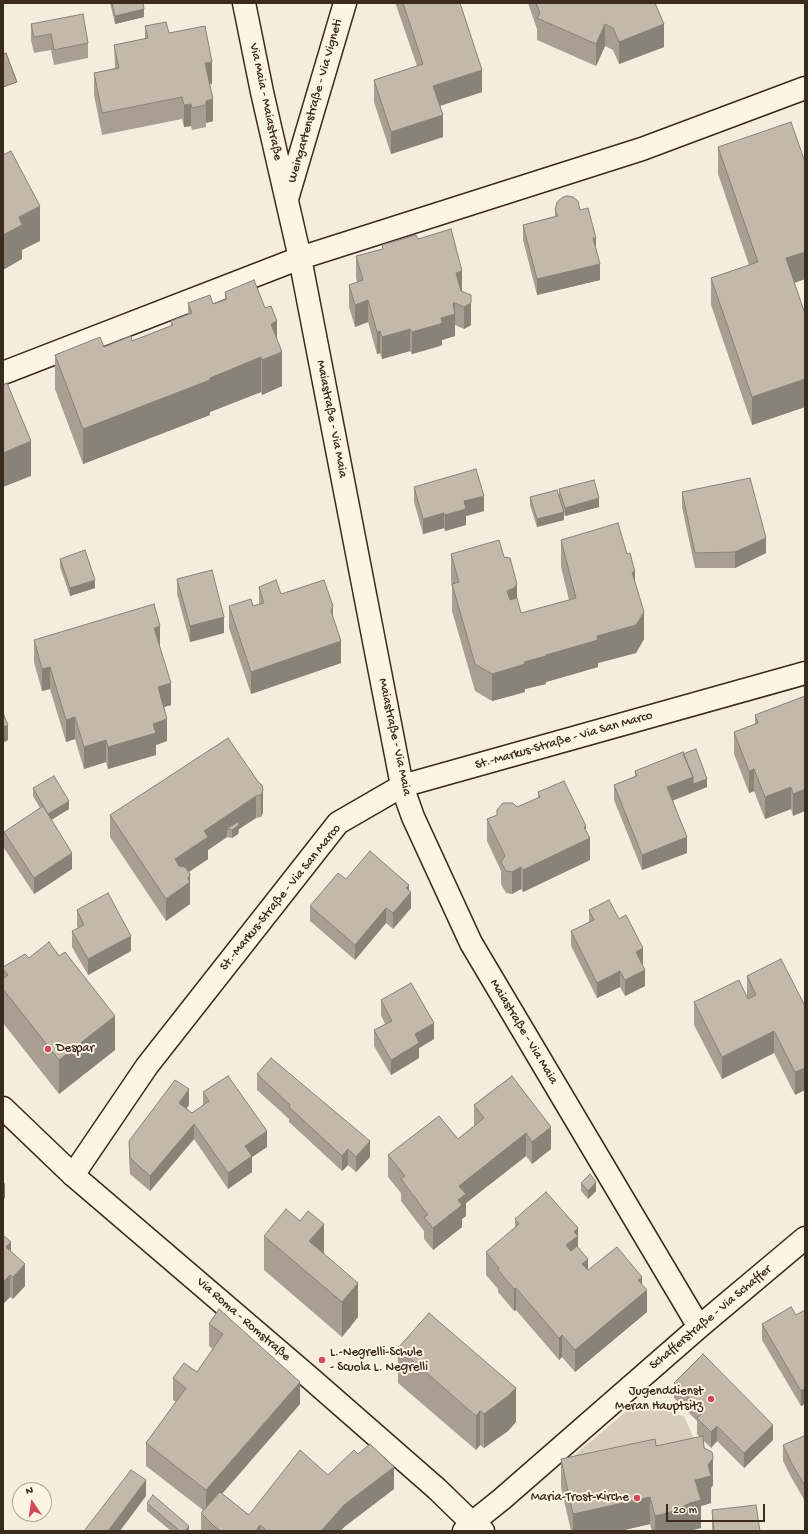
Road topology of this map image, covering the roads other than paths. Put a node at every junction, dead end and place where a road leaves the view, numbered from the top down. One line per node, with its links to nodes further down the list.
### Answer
1 (244, 3): 4 (street, Via Maia - Maiastraße)
2 (345, 3): 4 (street, Weingartenstraße - Via Vigneti)
3 (805, 88): 5 (street)
4 (287, 200): 5 (street, Maiastraße - Via Maia)
5 (300, 258): 6 (street); 8 (street, Maiastraße - Via Maia)
6 (3, 373)
7 (805, 673): 8 (street, St.-Markus-Straße - Via San Marco)
8 (402, 786): 10 (street, St.-Markus-Straße - Via San Marco); 12 (street, Maiastraße - Via Maia)
9 (3, 1108): 10 (street, Via Roma - Romstraße)
10 (73, 1175): 13 (street, Via Roma - Romstraße)
11 (805, 1238): 12 (street, Schafferstraße - Via Schaffer)
12 (699, 1327): 13 (street, Schafferstraße - Via Schaffer)
13 (473, 1528)

